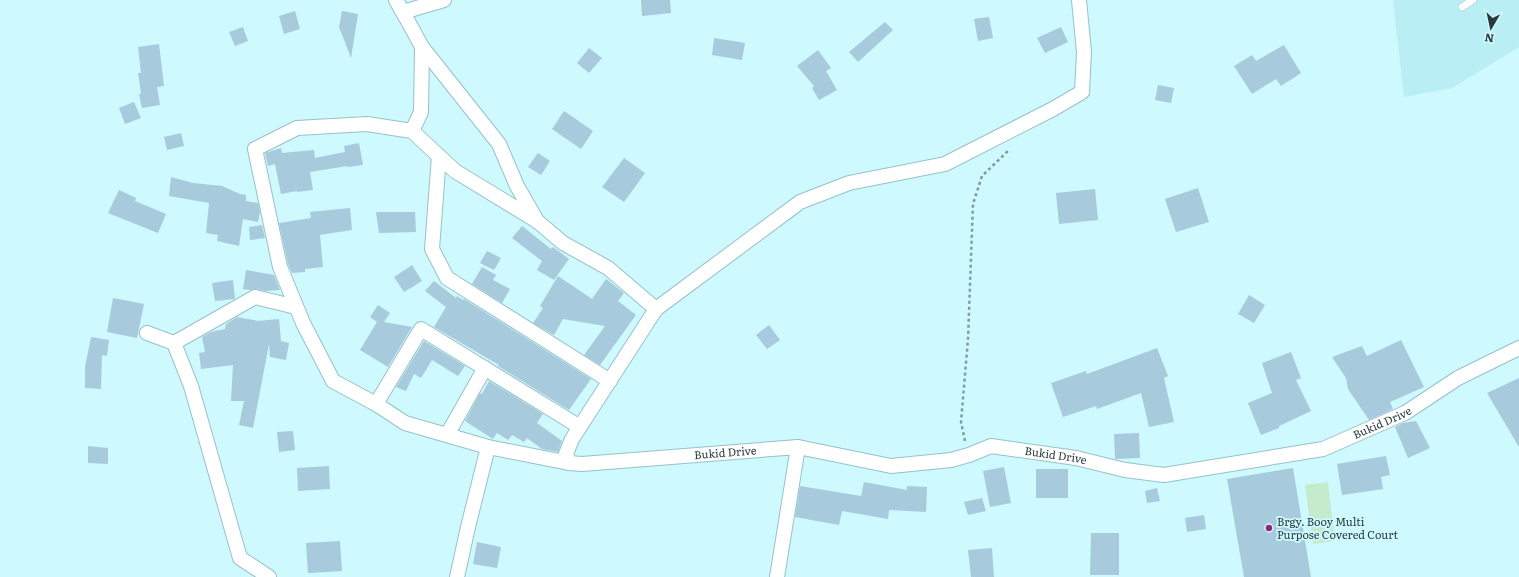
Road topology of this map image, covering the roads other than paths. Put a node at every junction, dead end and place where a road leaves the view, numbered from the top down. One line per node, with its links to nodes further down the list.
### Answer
1 (396, 0): 6 (street)
2 (444, 0): 6 (street)
3 (1079, 0): 12 (street)
4 (1473, 0): 5 (lane)
5 (1462, 7)
6 (405, 16): 7 (street)
7 (422, 47): 8 (street); 10 (street)
8 (412, 131): 9 (street); 11 (street, Bukid Drive)
9 (439, 156): 10 (street); 17 (street)
10 (537, 221): 12 (street)
11 (296, 307): 14 (street); 18 (street, Bukid Drive)
12 (656, 309): 17 (street)
13 (147, 333): 14 (street)
14 (174, 343): 24 (street)
15 (1519, 348): 21 (street, Bukid Drive)
16 (485, 368): 18 (street); 19 (street); 20 (street)
17 (610, 380): 19 (street)
18 (376, 404): 20 (street, Bukid Drive)
19 (580, 427): 23 (street)
20 (446, 435): 22 (street, Bukid Drive)
21 (798, 447): 23 (street, Bukid Drive); 26 (street)
22 (488, 448): 23 (street, Bukid Drive); 25 (street)
23 (569, 463)
24 (269, 577)
25 (457, 577)
26 (777, 577)

